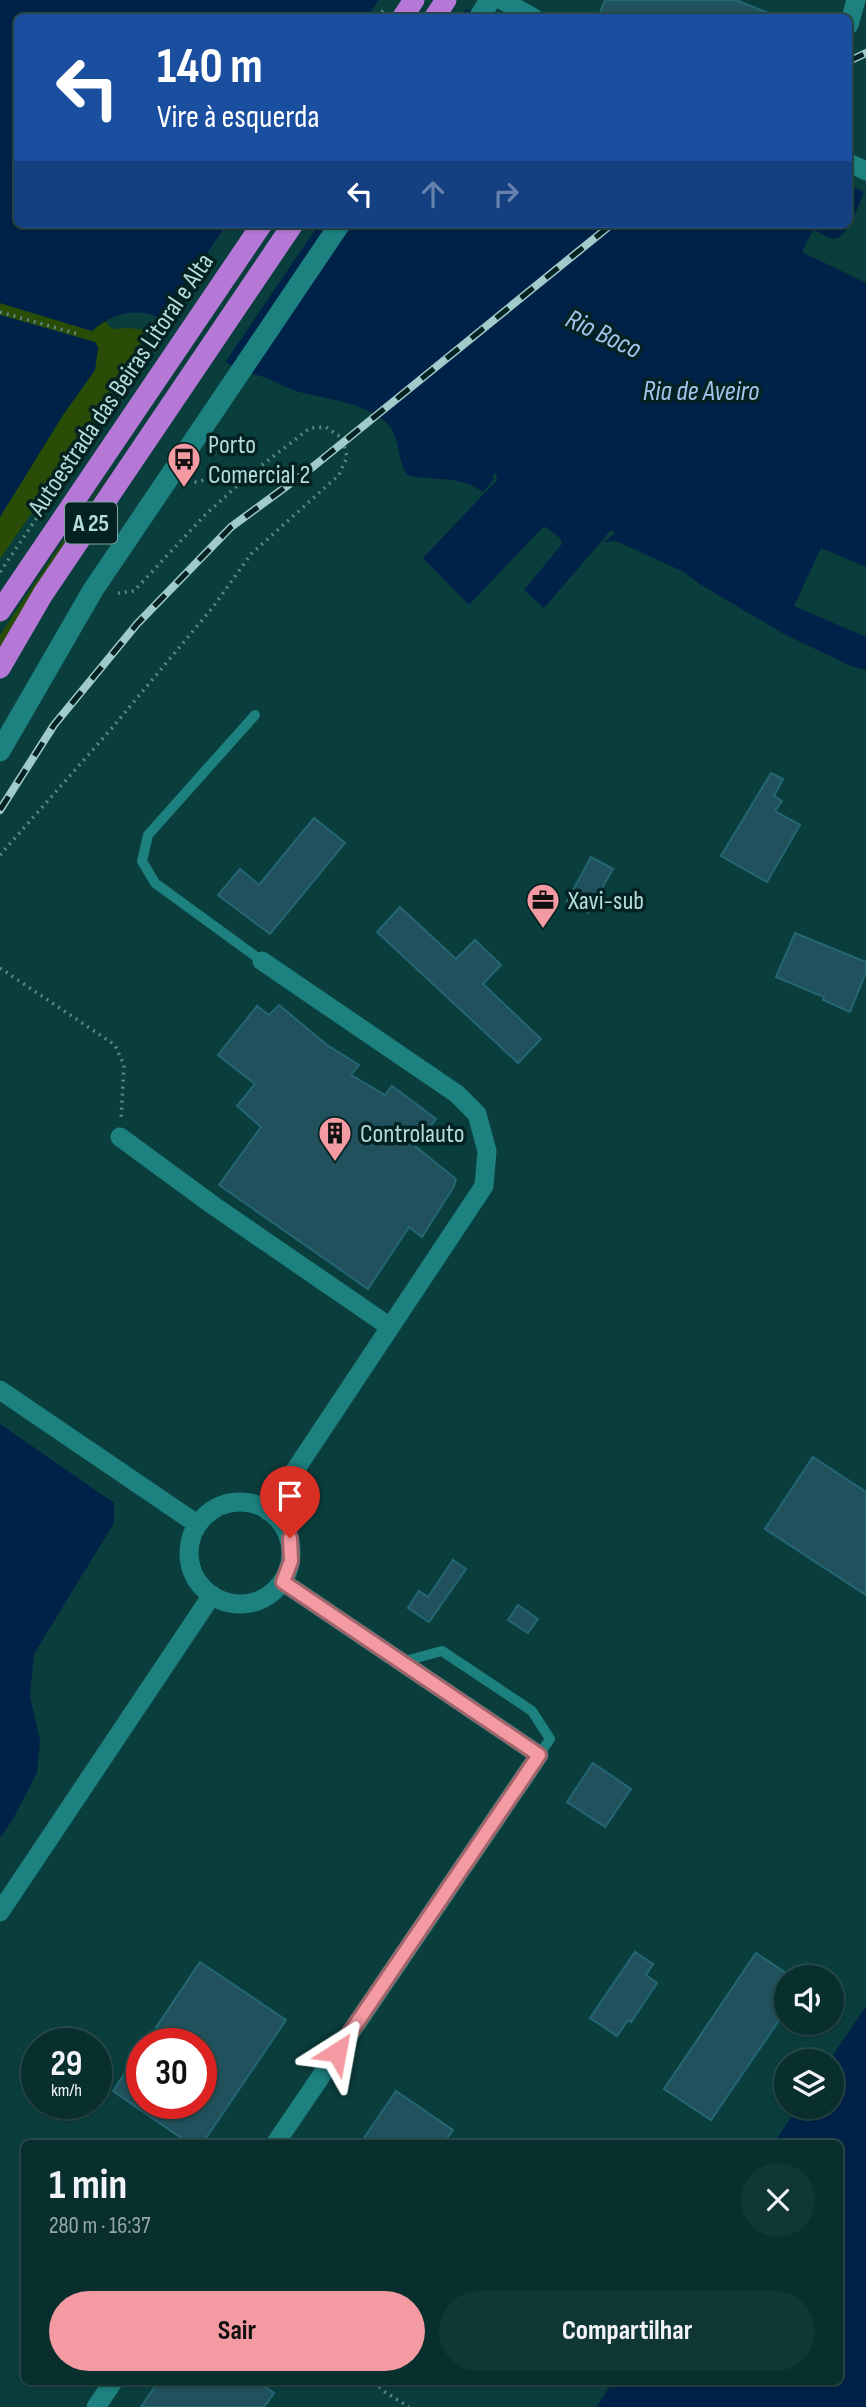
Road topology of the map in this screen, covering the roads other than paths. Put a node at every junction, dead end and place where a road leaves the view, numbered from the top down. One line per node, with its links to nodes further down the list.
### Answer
1 (502, 0): 2 (street)
2 (527, 14)
3 (259, 228): 6 (highway, Autoestrada das Beiras Litoral e Alta / A 25)
4 (290, 228): 7 (highway, Autoestrada das Beiras Litoral e Alta / A 25)
5 (337, 228): 9 (street)
6 (0, 611)
7 (0, 668)
8 (255, 715): 10 (lane)
9 (0, 751)
10 (262, 961): 12 (street)
11 (120, 1137): 12 (street)
12 (390, 1327): 14 (street)
13 (0, 1390): 15 (street)
14 (268, 1511): 15 (street); 16 (street)
15 (197, 1524): 17 (street)
16 (283, 1582): 17 (street); 18 (street)
17 (212, 1595): 20 (street)
18 (401, 1662): 19 (street); 19 (lane)
19 (539, 1755): 21 (street)
20 (0, 1912)
21 (278, 2140)
22 (111, 2385): 23 (street)
23 (96, 2407)

